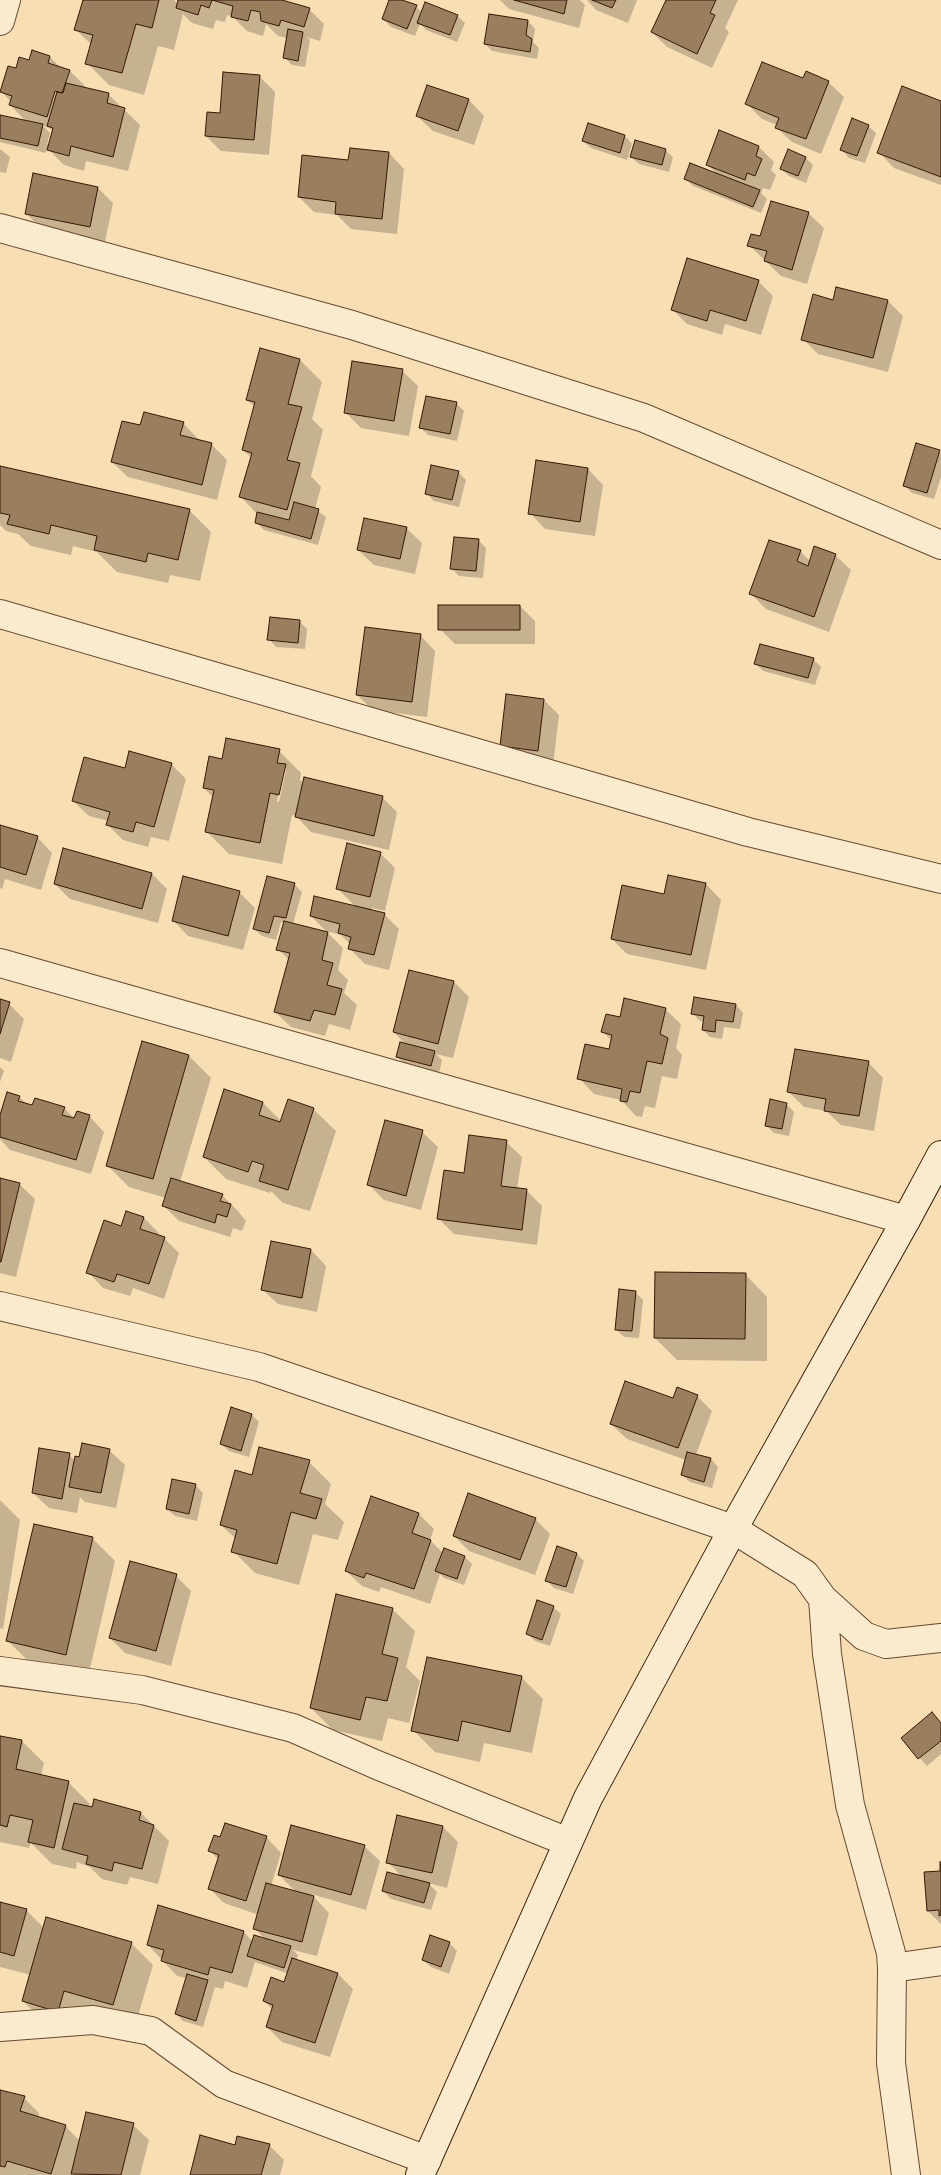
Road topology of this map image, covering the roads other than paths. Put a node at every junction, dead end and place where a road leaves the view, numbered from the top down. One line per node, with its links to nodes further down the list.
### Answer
1 (6, 0): 2 (street)
2 (0, 21)
3 (0, 228): 4 (street)
4 (941, 545)
5 (0, 614): 6 (street)
6 (941, 879)
7 (0, 963): 9 (street)
8 (941, 1155): 9 (street)
9 (906, 1220): 11 (street)
10 (0, 1306): 11 (street)
11 (733, 1529): 12 (street); 15 (street)
12 (824, 1599): 13 (street); 17 (street)
13 (941, 1638)
14 (0, 1671): 15 (street)
15 (568, 1842): 19 (street)
16 (941, 1961): 17 (street)
17 (892, 1968): 20 (street)
18 (0, 2027): 19 (street)
19 (424, 2168)
20 (906, 2175)

